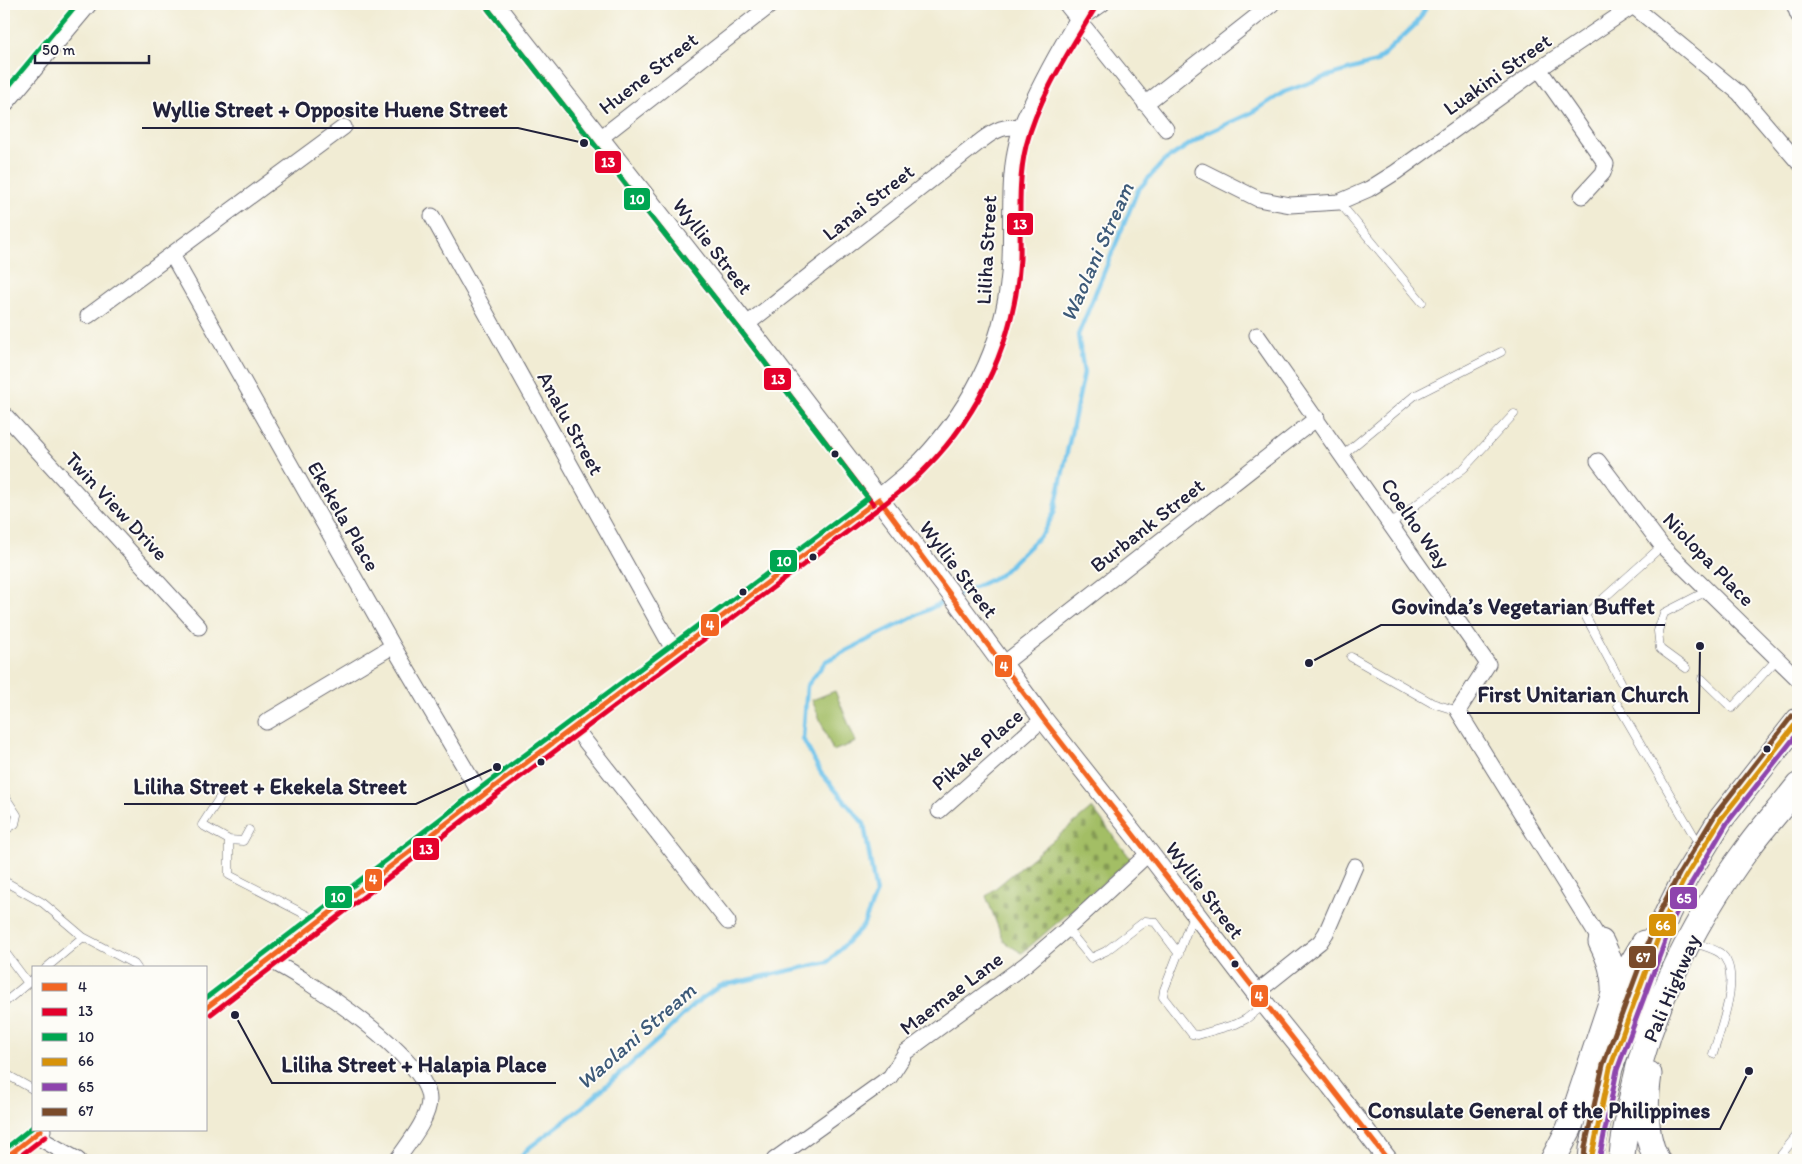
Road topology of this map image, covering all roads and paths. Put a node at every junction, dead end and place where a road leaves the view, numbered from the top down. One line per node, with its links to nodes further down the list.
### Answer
1 (87, 4): 12 (street)
2 (494, 4): 17 (street, Wyllie Street)
3 (772, 4): 17 (street, Huene Street)
4 (1066, 4): 10 (street)
5 (1089, 4): 10 (street, Liliha Street)
6 (1102, 4): 10 (street)
7 (1272, 4): 13 (street)
8 (1794, 4): 9 (street)
9 (1798, 15)
10 (1079, 20): 13 (street); 15 (street, Liliha Street)
11 (1539, 68): 18 (street, Luakini Street); 20 (street); 21 (street, Luakini Street)
12 (4, 103)
13 (1145, 104): 16 (street)
14 (344, 127): 23 (street)
15 (1022, 129): 26 (street, Lanai Street); 34 (street, Liliha Street)
16 (1166, 129)
17 (599, 139): 26 (street, Wyllie Street)
18 (1798, 162)
19 (1202, 171): 21 (street, Luakini Street)
20 (1582, 196)
21 (1339, 202): 24 (lane)
22 (432, 216): 40 (street, Analu Street)
23 (172, 255): 25 (street); 39 (street, Ekekela Place)
24 (1422, 302)
25 (88, 316)
26 (746, 324): 34 (street, Wyllie Street)
27 (1257, 335): 31 (street, Coelho Way)
28 (1501, 352): 32 (lane)
29 (4, 414): 38 (street, Twin View Drive)
30 (1514, 414): 35 (lane)
31 (1317, 418): 32 (street, Coelho Way); 43 (street, Burbank Street)
32 (1343, 455): 35 (street, Coelho Way)
33 (1598, 461): 36 (street, Niolopa Place)
34 (878, 499): 40 (street, Liliha Street); 43 (street, Wyllie Street)
35 (1391, 524): 49 (street, Coelho Way)
36 (1662, 546): 37 (street, Niolopa Place); 47 (lane)
37 (1708, 591): 42 (street, Niolopa Place); 44 (lane)
38 (199, 626)
39 (393, 646): 52 (street); 57 (street, Ekekela Place)
40 (674, 651): 53 (street, Liliha Street)
41 (1351, 657): 49 (lane)
42 (1778, 658): 45 (lane); 46 (street, Niolopa Place)
43 (1002, 665): 50 (street, Wyllie Street)
44 (1686, 668)
45 (1702, 679)
46 (1798, 679)
47 (1621, 682)
48 (1618, 705): 62 (lane)
49 (1458, 711): 74 (street)
50 (1043, 719): 58 (street, Pikake Place); 63 (street, Wyllie Street)
51 (1798, 721): 62 (highway, Pali Highway)
52 (266, 722)
53 (574, 727): 57 (street, Liliha Street); 69 (street)
54 (1798, 786): 73 (highway, Pali Highway)
55 (222, 794): 61 (lane)
56 (4, 795): 60 (lane)
57 (482, 797): 68 (street, Liliha Street)
58 (939, 811)
59 (249, 830): 61 (lane)
60 (4, 831)
61 (229, 840): 68 (lane)
62 (1702, 850): 67 (highway, Pali Highway)
63 (1149, 854): 66 (street, Wyllie Street); 70 (street, Maemae Lane)
64 (1355, 866): 82 (street)
65 (4, 881): 71 (lane)
66 (1194, 913): 76 (lane); 82 (street, Wyllie Street)
67 (1667, 914): 72 (highway); 97 (highway, Pali Highway)
68 (318, 921): 77 (street, Liliha Street)
69 (728, 922)
70 (1067, 929): 76 (lane); 94 (street, Maemae Lane)
71 (83, 937): 78 (lane); 79 (lane)
72 (1647, 938): 74 (highway); 81 (highway)
73 (1689, 941): 85 (highway, Pali Highway); 86 (lane)
74 (1601, 942): 81 (highway)
75 (4, 951): 80 (lane)
76 (1179, 954): 82 (lane)
77 (269, 960): 84 (street, Liliha Street); 93 (street)
78 (48, 966)
79 (136, 966)
80 (31, 980): 83 (lane)
81 (1614, 994): 96 (highway)
82 (1260, 999): 95 (street, Wyllie Street)
83 (4, 1002)
84 (208, 1006)
85 (1656, 1012): 98 (highway, Pali Highway); 99 (highway)
86 (1713, 1054)
87 (4, 1073): 88 (lane)
88 (32, 1089)
89 (38, 1133): 91 (street); 92 (street)
90 (1798, 1134): 100 (lane)
91 (4, 1159)
92 (78, 1160)
93 (396, 1160)
94 (774, 1160)
95 (1388, 1160)
96 (1553, 1160)
97 (1591, 1160)
98 (1622, 1160)
99 (1657, 1160)
100 (1777, 1160)

